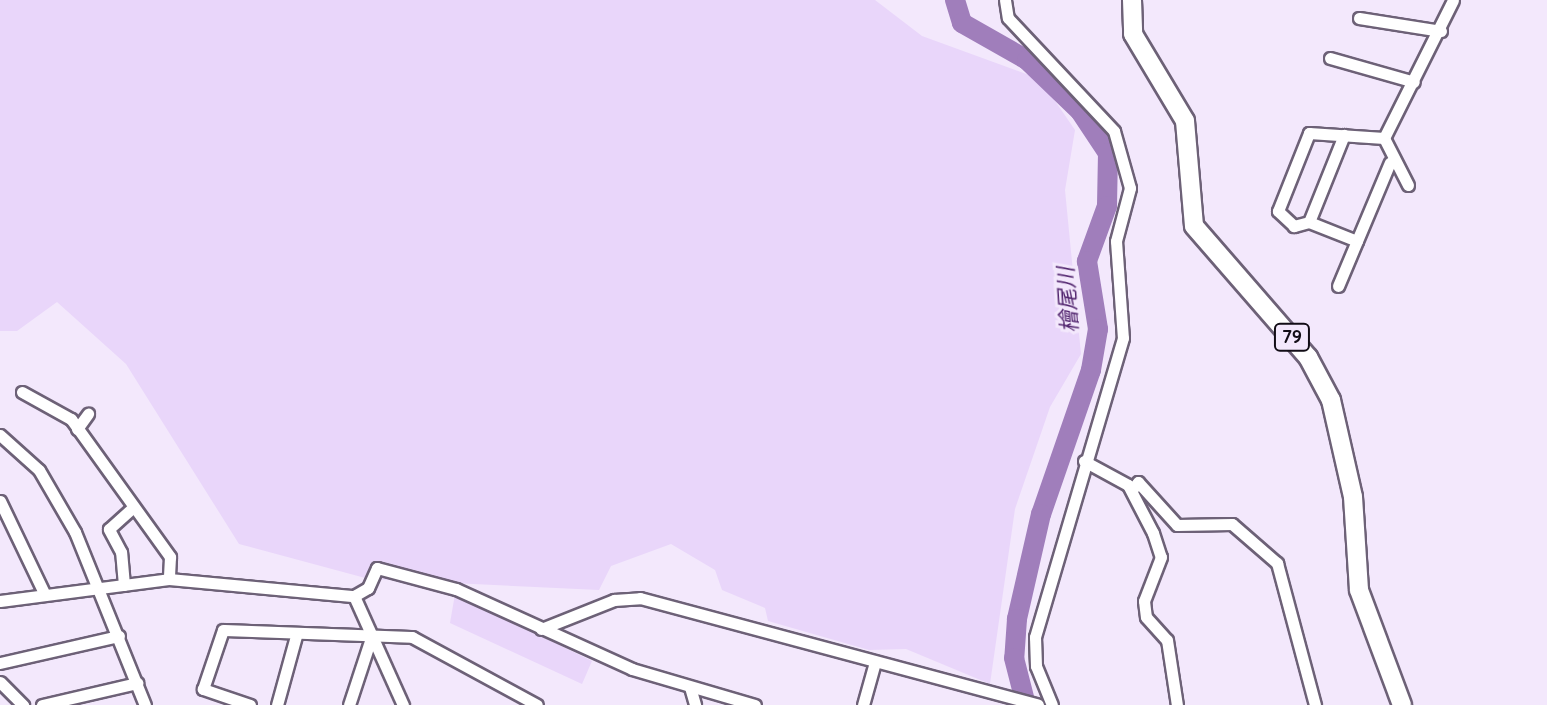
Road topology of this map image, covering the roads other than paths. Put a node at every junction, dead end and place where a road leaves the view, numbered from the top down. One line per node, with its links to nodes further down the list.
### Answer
1 (1005, 0): 19 (street)
2 (1132, 0): 55 (main road, 79)
3 (1453, 0): 5 (street)
4 (1359, 18): 5 (street)
5 (1441, 31): 7 (street)
6 (1330, 58): 7 (street)
7 (1414, 82): 9 (street)
8 (1344, 135): 9 (street); 12 (street); 12 (street)
9 (1384, 138): 10 (street)
10 (1390, 162): 11 (street); 13 (street)
11 (1408, 185)
12 (1309, 222): 13 (street)
13 (1357, 241): 14 (street)
14 (1338, 286)
15 (22, 392): 17 (street)
16 (88, 414): 17 (street)
17 (77, 429): 22 (street)
18 (0, 435): 25 (street)
19 (1084, 461): 20 (street); 52 (street)
20 (1132, 490): 53 (street); 54 (street)
21 (0, 501): 26 (street)
22 (130, 510): 23 (street); 24 (street)
23 (169, 579): 24 (street); 27 (street)
24 (124, 585): 25 (street)
25 (99, 588): 26 (street); 30 (street)
26 (45, 595): 28 (street)
27 (354, 596): 29 (street); 32 (street)
28 (0, 601)
29 (541, 629): 33 (street); 37 (street)
30 (119, 636): 34 (street); 36 (street)
31 (296, 636): 32 (street); 43 (street); 44 (street)
32 (371, 638): 38 (street); 45 (street); 46 (street)
33 (875, 662): 39 (street); 50 (street)
34 (0, 663)
35 (0, 682): 40 (street)
36 (137, 683): 41 (street); 42 (street)
37 (690, 687): 48 (street); 49 (street)
38 (518, 701): 47 (street)
39 (1013, 701): 51 (street)
40 (23, 705)
41 (42, 705)
42 (145, 705)
43 (250, 705)
44 (277, 705)
45 (349, 705)
46 (403, 705)
47 (537, 705)
48 (695, 705)
49 (755, 705)
50 (863, 705)
51 (1038, 705)
52 (1052, 705)
53 (1177, 705)
54 (1315, 705)
55 (1402, 705)

